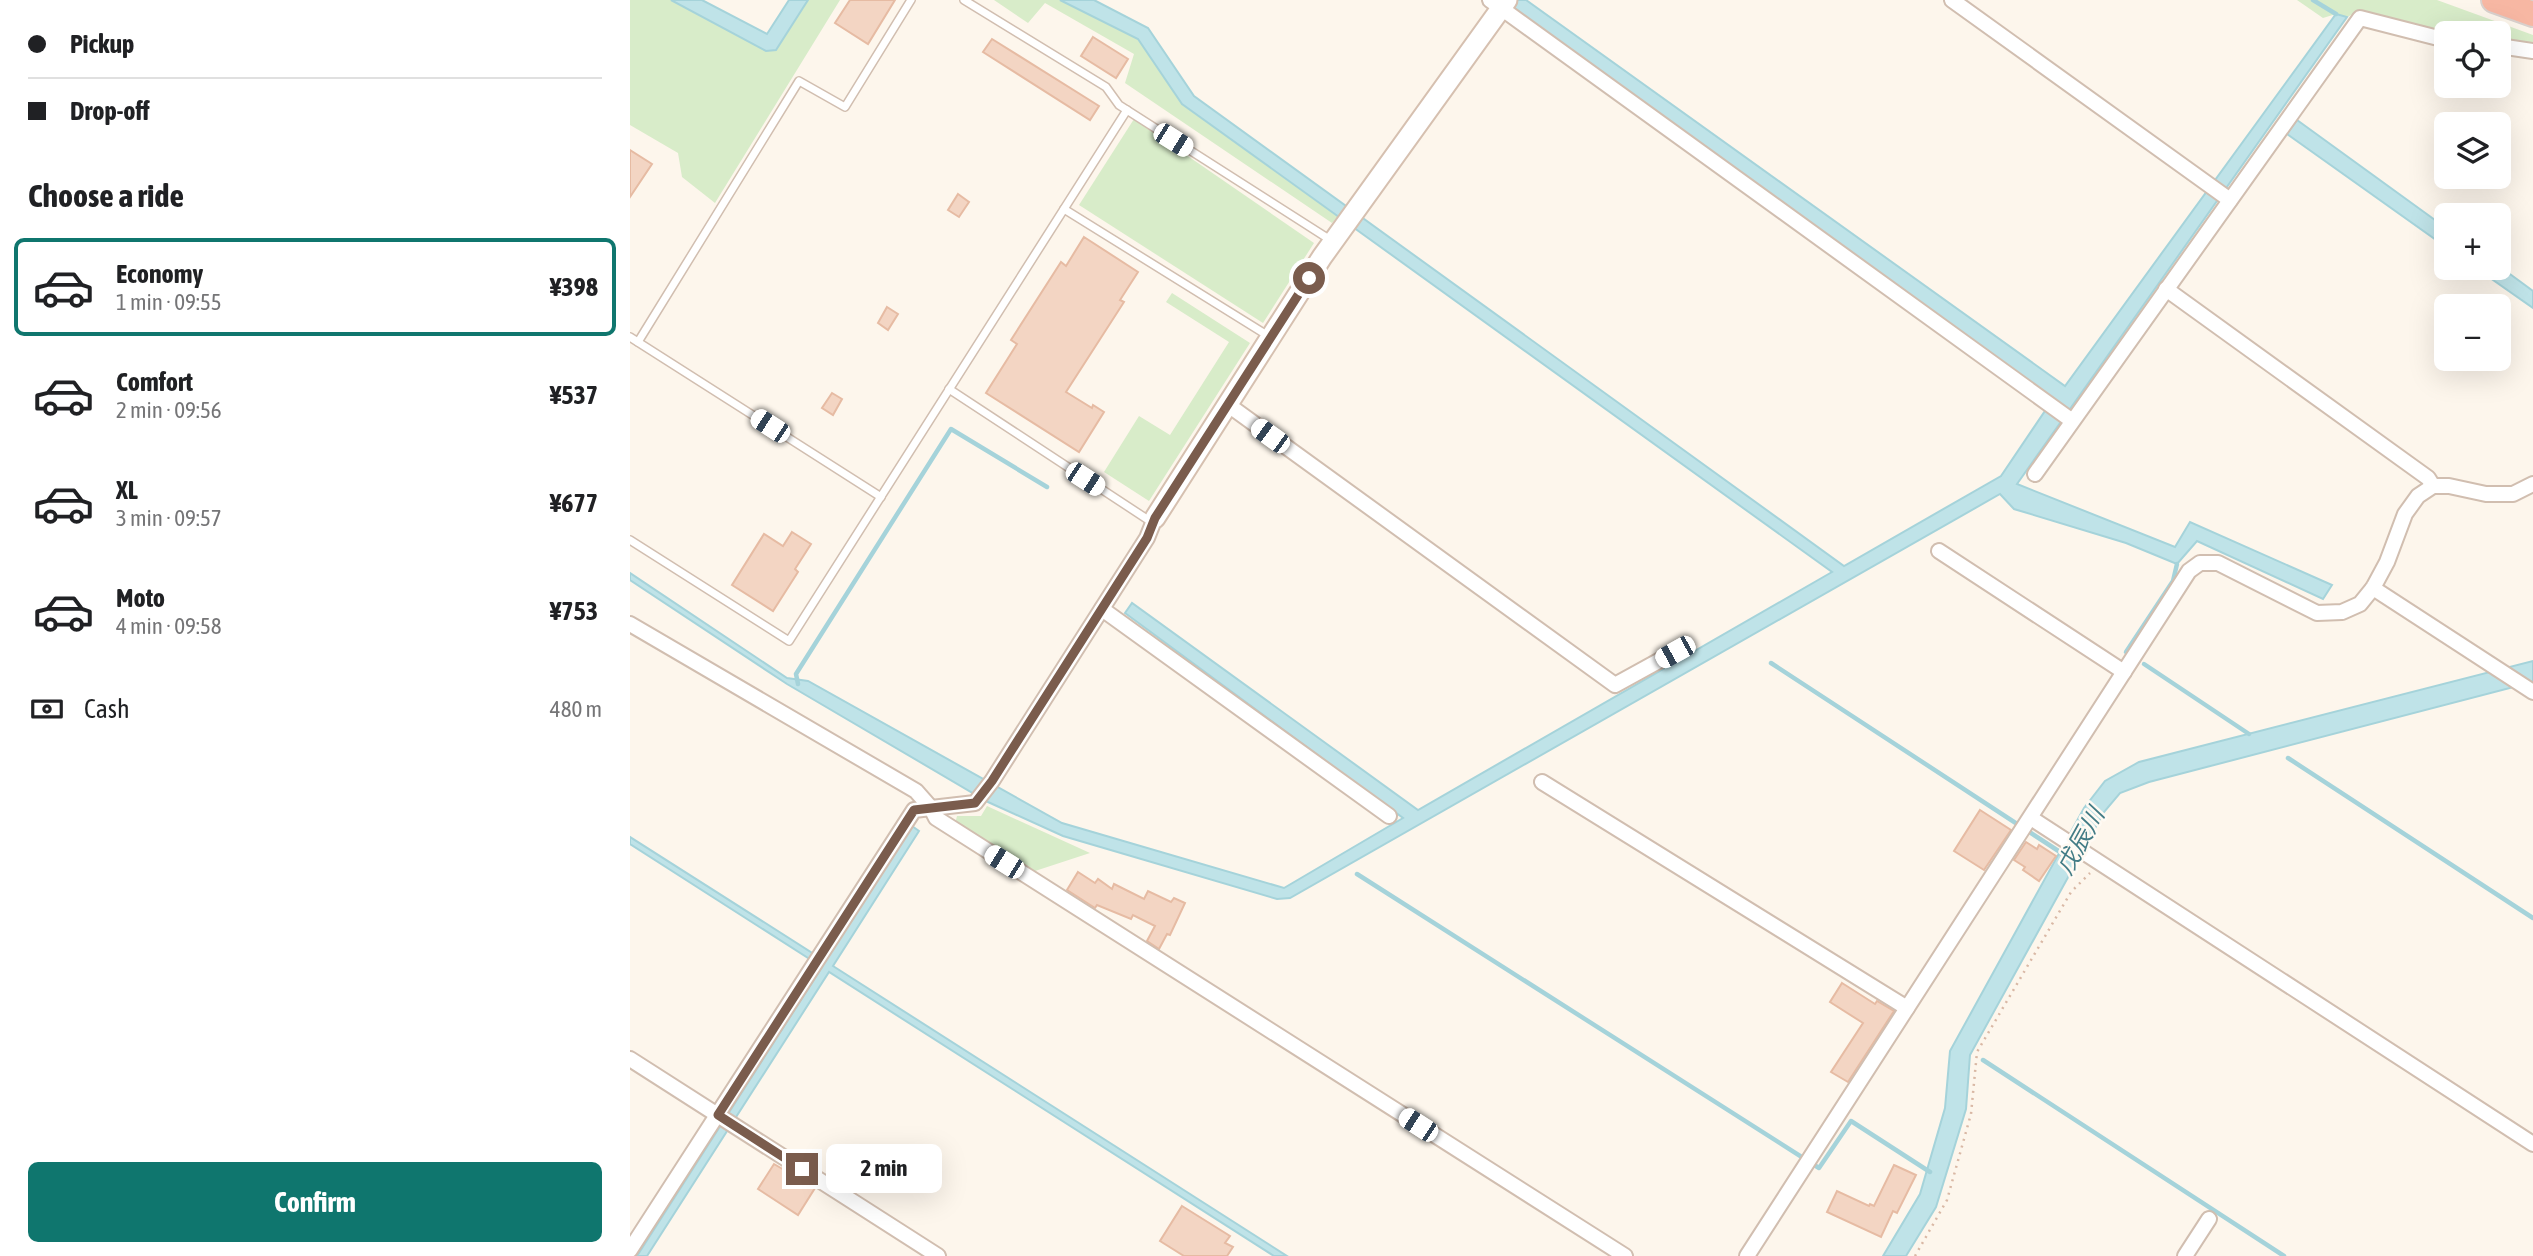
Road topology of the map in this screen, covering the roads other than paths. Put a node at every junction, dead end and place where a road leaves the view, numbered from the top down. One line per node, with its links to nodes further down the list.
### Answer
1 (911, 0): 17 (lane)
2 (964, 0): 10 (lane)
3 (1952, 0): 11 (street)
4 (2494, 0): 6 (highway)
5 (1499, 3): 13 (street); 20 (street)
6 (2533, 14)
7 (2434, 37): 11 (street)
8 (2511, 48): 9 (street)
9 (2533, 51)
10 (1127, 110): 12 (lane); 13 (lane)
11 (2230, 200): 14 (street)
12 (1064, 209): 16 (lane); 18 (lane)
13 (1333, 242): 16 (street)
14 (2166, 289): 20 (street); 23 (street)
15 (630, 337): 17 (lane)
16 (1270, 338): 19 (street)
17 (638, 342): 24 (lane)
18 (949, 389): 24 (lane); 25 (lane)
19 (1227, 404): 25 (street); 31 (street)
20 (2071, 420): 21 (street)
21 (2035, 474)
22 (2533, 484): 23 (street)
23 (2434, 486): 28 (street)
24 (881, 497): 26 (lane)
25 (1154, 520): 29 (street)
26 (630, 540)
27 (1940, 551): 32 (street)
28 (2374, 588): 32 (street); 33 (street)
29 (1102, 609): 35 (street); 36 (street)
30 (630, 624): 35 (street)
31 (1675, 652)
32 (2124, 672): 37 (street)
33 (2529, 689)
34 (1542, 782): 38 (street)
35 (931, 808): 40 (street); 45 (street)
36 (1389, 816)
37 (2026, 825): 38 (street); 41 (street)
38 (1908, 1008): 46 (street)
39 (630, 1059): 40 (street)
40 (725, 1119): 43 (street); 44 (street)
41 (2533, 1144)
42 (2209, 1219): 47 (street)
43 (630, 1250)
44 (938, 1256)
45 (1625, 1256)
46 (1747, 1256)
47 (2185, 1256)

